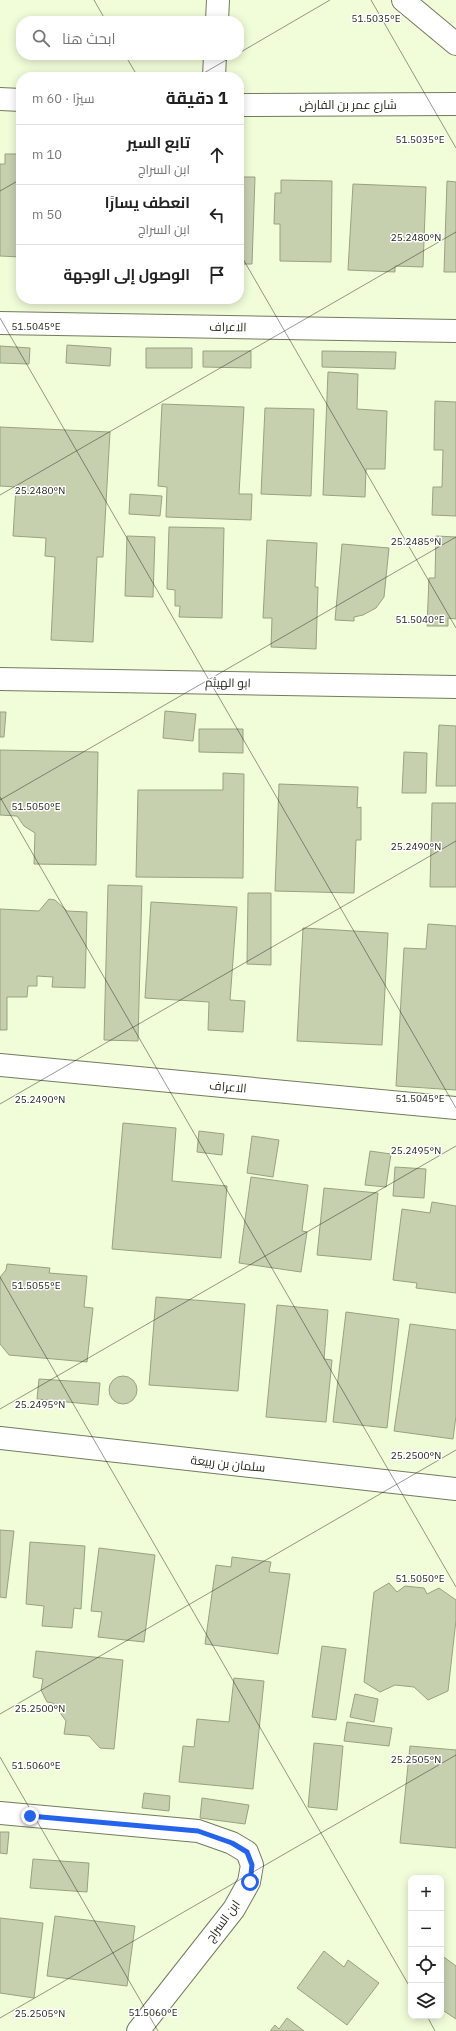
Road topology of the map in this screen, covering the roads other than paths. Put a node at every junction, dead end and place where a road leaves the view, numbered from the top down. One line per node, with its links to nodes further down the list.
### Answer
1 (218, 0): 3 (street)
2 (403, 0): 4 (street)
3 (216, 16)
4 (456, 44)
5 (215, 60): 6 (street)
6 (214, 72)
7 (0, 99): 8 (street)
8 (16, 100)
9 (456, 104): 10 (street, شارع عمر بن الفارض)
10 (244, 105)
11 (0, 323): 12 (street, الاعراف)
12 (456, 331)
13 (0, 679): 14 (street, ابو الهيثم)
14 (456, 687)
15 (0, 1065): 16 (street, الاعراف)
16 (456, 1108)
17 (0, 1438): 18 (street, سلمان بن ربيعة)
18 (456, 1489)
19 (0, 1813): 20 (street, ابن السراج)
20 (138, 2031)

